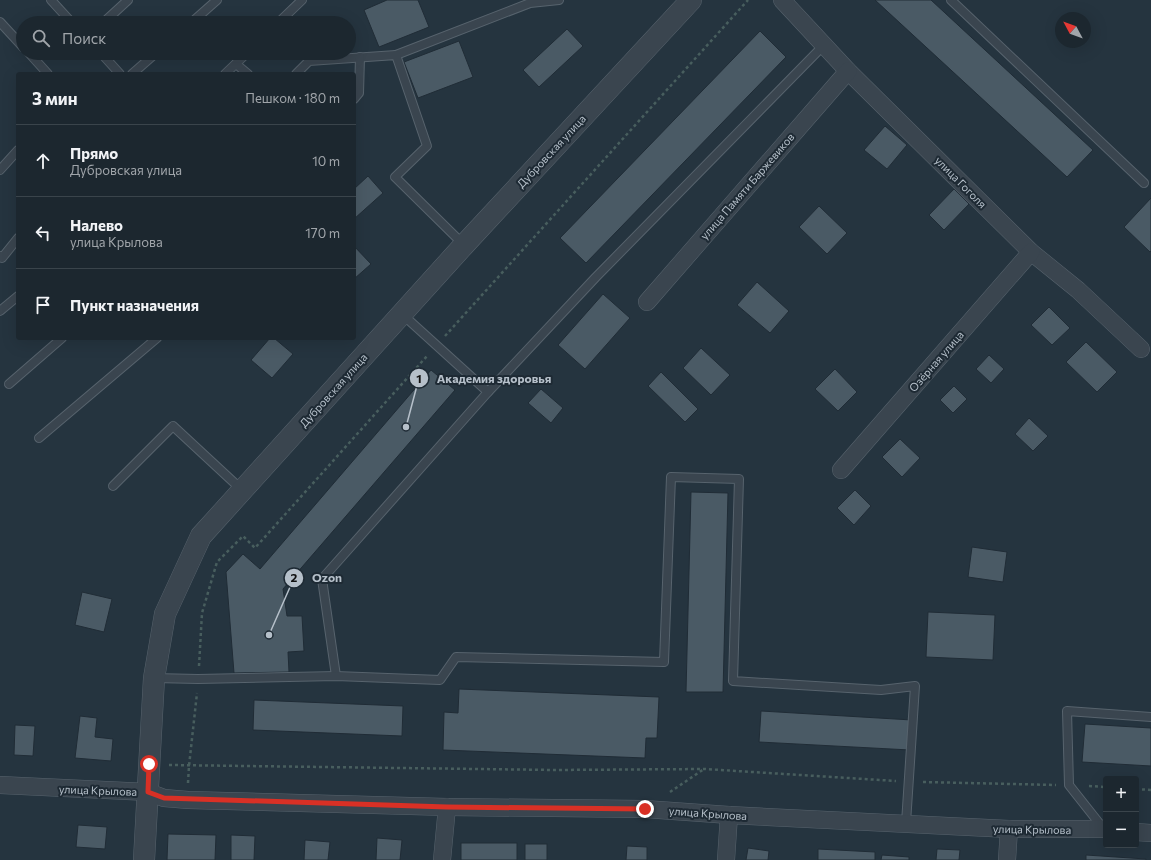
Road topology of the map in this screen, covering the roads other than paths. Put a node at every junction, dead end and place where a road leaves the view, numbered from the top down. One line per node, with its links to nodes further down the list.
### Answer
1 (51, 0): 9 (lane)
2 (128, 0): 10 (lane)
3 (217, 0): 11 (lane)
4 (302, 0): 12 (lane)
5 (559, 0): 16 (lane)
6 (691, 0): 37 (street, Дубровская улица)
7 (782, 0): 15 (street, улица Гоголя)
8 (951, 0): 35 (lane)
9 (66, 16)
10 (111, 16)
11 (199, 16)
12 (285, 16)
13 (0, 22): 14 (lane)
14 (16, 39)
15 (824, 45): 25 (street, улица Гоголя); 48 (lane)
16 (396, 55): 18 (lane); 37 (lane)
17 (356, 57): 18 (lane)
18 (360, 57): 32 (lane)
19 (35, 60): 26 (lane)
20 (107, 60): 27 (lane)
21 (148, 60): 28 (lane)
22 (240, 60): 24 (lane)
23 (322, 60): 31 (lane)
24 (236, 64): 29 (lane); 30 (lane)
25 (848, 71): 38 (street, улица Гоголя); 41 (street, улица Памяти Баржевиков)
26 (46, 72)
27 (118, 72)
28 (134, 72)
29 (227, 72)
30 (246, 72)
31 (298, 72)
32 (356, 97)
33 (16, 152): 34 (lane)
34 (0, 170)
35 (1144, 183)
36 (16, 240): 39 (lane)
37 (464, 245): 43 (street, Дубровская улица)
38 (1031, 252): 46 (street, улица Гоголя); 50 (street, Озёрная улица)
39 (0, 256)
40 (16, 298): 42 (lane)
41 (647, 302)
42 (0, 311)
43 (402, 313): 48 (lane); 52 (street, Дубровская улица)
44 (60, 340): 47 (lane)
45 (155, 340): 49 (lane)
46 (1146, 349)
47 (9, 384)
48 (488, 392): 53 (lane)
49 (39, 438)
50 (841, 470)
51 (113, 486): 52 (lane)
52 (243, 490): 54 (street, Дубровская улица)
53 (336, 676): 54 (lane); 60 (lane)
54 (154, 678): 57 (street, Дубровская улица)
55 (1151, 717): 61 (lane)
56 (0, 786): 57 (street, улица Крылова)
57 (148, 792): 58 (street, улица Крылова); 66 (street, Дубровская улица)
58 (447, 807): 59 (street, улица Крылова); 67 (street)
59 (729, 815): 60 (street, улица Крылова); 68 (street)
60 (906, 823): 62 (street, улица Крылова)
61 (1103, 827)
62 (1009, 829): 63 (street, улица Крылова); 69 (street)
63 (1103, 829)
64 (1139, 832): 65 (street)
65 (1151, 833)
66 (144, 860)
67 (442, 860)
68 (726, 860)
69 (1007, 860)

